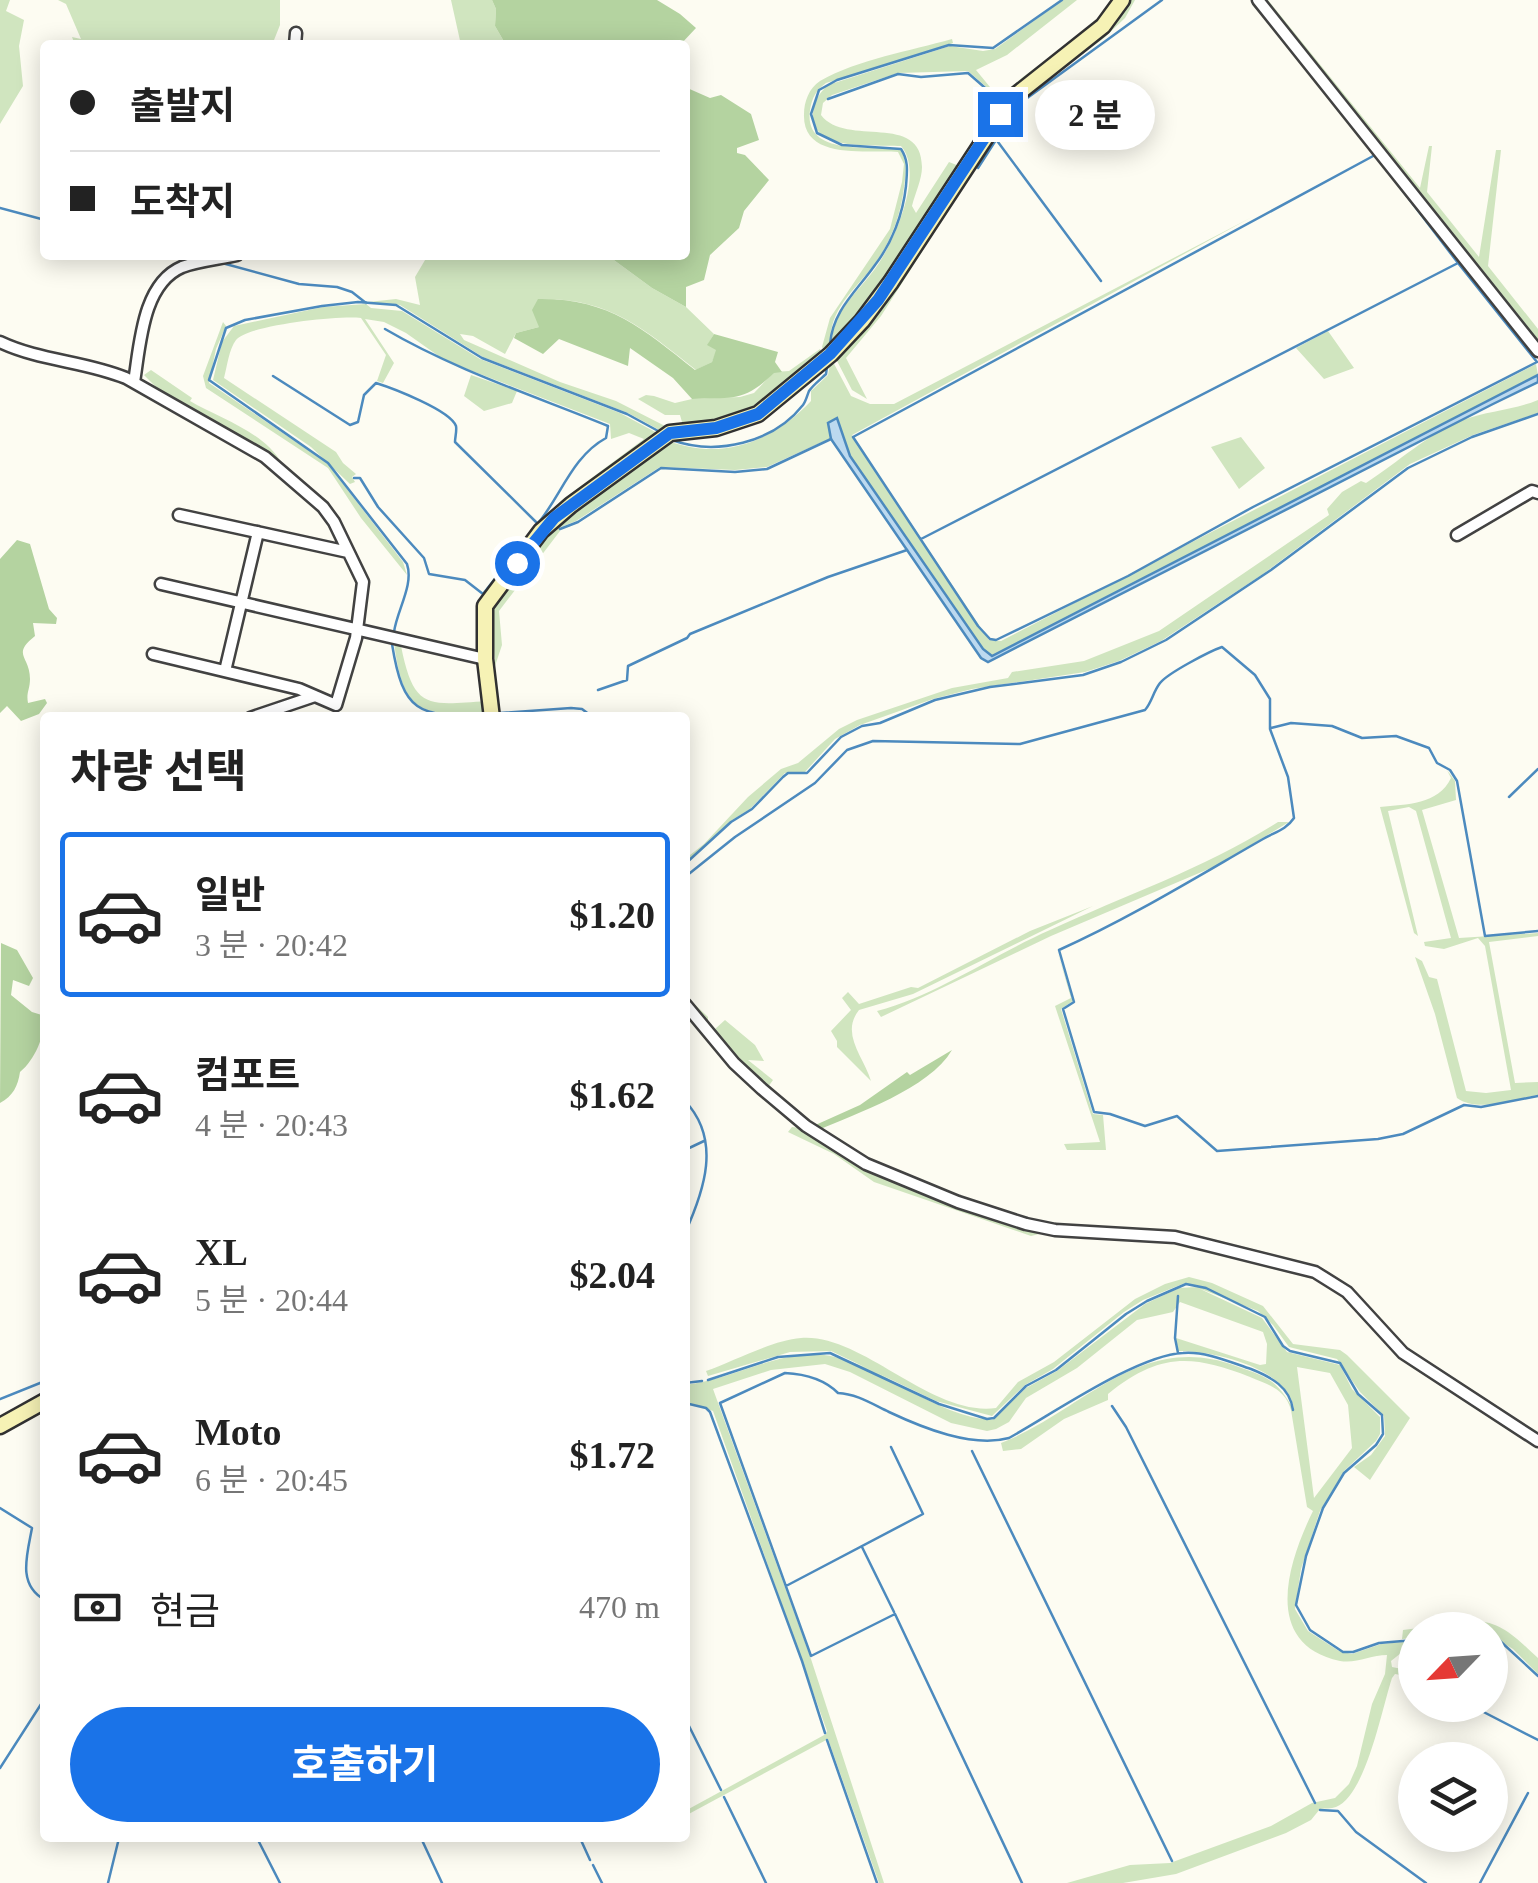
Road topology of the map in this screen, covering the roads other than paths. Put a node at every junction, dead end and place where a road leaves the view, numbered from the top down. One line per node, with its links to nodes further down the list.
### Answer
1 (1122, 0): 16 (street)
2 (1258, 0): 5 (street)
3 (213, 260): 6 (street)
4 (0, 342): 6 (street)
5 (1538, 351)
6 (134, 382): 11 (street)
7 (1538, 492): 10 (street)
8 (179, 515): 9 (street)
9 (258, 532): 11 (street); 13 (street)
10 (1457, 535)
11 (348, 552): 14 (street)
12 (161, 584): 13 (street)
13 (242, 603): 14 (street); 17 (street)
14 (357, 630): 16 (street); 18 (street)
15 (154, 654): 17 (street)
16 (485, 659): 20 (street)
17 (225, 671): 18 (street)
18 (315, 696): 19 (street)
19 (268, 712)
20 (491, 712)
21 (690, 1010): 24 (street)
22 (40, 1405): 23 (street)
23 (0, 1426)
24 (1538, 1442)

